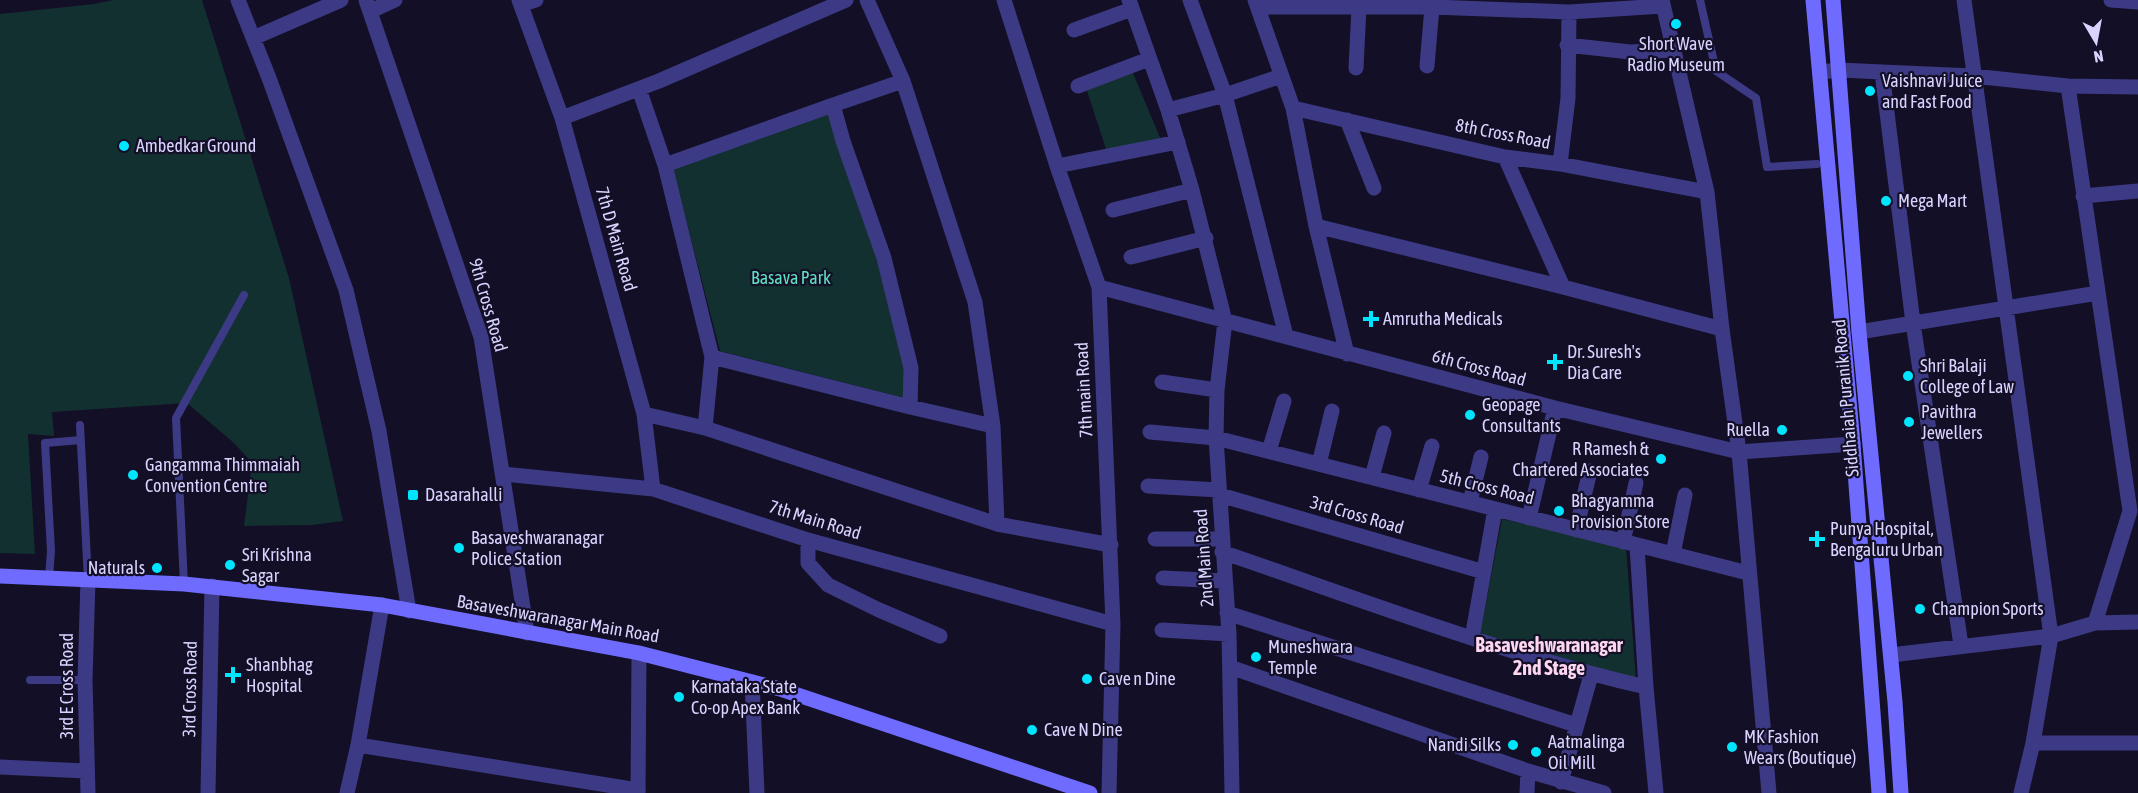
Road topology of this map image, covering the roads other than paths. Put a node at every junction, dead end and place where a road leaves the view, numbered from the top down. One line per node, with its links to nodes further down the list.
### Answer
1 (238, 0): 24 (street)
2 (341, 0): 24 (street)
3 (395, 0): 19 (street)
4 (536, 0): 14 (street)
5 (846, 0): 39 (street)
6 (867, 0): 35 (street)
7 (1004, 0): 51 (street, 7th main Road)
8 (1190, 0): 40 (street)
9 (1700, 0): 49 (lane)
10 (1813, 0): 31 (main road, Siddhaiah Puranik Road)
11 (1833, 0): 30 (main road, Siddhaiah Puranik Road)
12 (1964, 0): 34 (street)
13 (2111, 0): 15 (street)
14 (520, 2): 44 (street, 7th D Main Road)
15 (2138, 2)
16 (1663, 3): 22 (street); 26 (street)
17 (1130, 4): 23 (street); 27 (street, 2nd Main Road)
18 (1257, 4): 20 (street); 33 (street)
19 (369, 6): 94 (street, 9th Cross Road)
20 (1359, 7): 21 (street); 29 (street)
21 (1432, 7): 22 (street); 28 (street)
22 (1569, 12): 25 (street)
23 (1074, 30)
24 (253, 38): 124 (street)
25 (1568, 45): 26 (street); 48 (street)
26 (1674, 50): 55 (street)
27 (1149, 59): 36 (street); 43 (street, 2nd Main Road)
28 (1427, 66)
29 (1356, 68)
30 (1840, 70): 31 (street); 32 (street); 69 (main road, Siddhaiah Puranik Road)
31 (1820, 72): 87 (main road, Siddhaiah Puranik Road)
32 (1882, 72): 34 (street); 67 (street)
33 (1281, 76): 40 (street); 42 (street)
34 (1973, 76): 37 (street); 65 (street)
35 (903, 81): 41 (street); 81 (street)
36 (1078, 86)
37 (2068, 86): 38 (street); 56 (street)
38 (2138, 87)
39 (639, 89): 44 (street); 50 (street)
40 (1225, 95): 43 (street); 70 (street)
41 (833, 105): 50 (street); 76 (street)
42 (1293, 108): 45 (street, 8th Cross Road); 58 (street)
43 (1168, 110): 46 (street, 2nd Main Road)
44 (562, 118): 79 (street, 7th D Main Road)
45 (1347, 120): 47 (street, 8th Cross Road); 52 (street)
46 (1178, 142): 51 (street); 53 (street, 2nd Main Road)
47 (1505, 157): 48 (street, 8th Cross Road); 62 (street)
48 (1560, 164): 55 (street, 8th Cross Road)
49 (1817, 164)
50 (665, 165): 72 (street)
51 (1057, 166): 61 (street, 7th main Road)
52 (1374, 188)
53 (1192, 190): 57 (street); 59 (street, 2nd Main Road)
54 (2138, 191): 56 (street)
55 (1707, 192): 68 (street)
56 (2083, 196): 63 (street)
57 (1113, 210)
58 (1316, 226): 62 (street); 71 (street)
59 (1206, 238): 60 (street); 66 (street, 2nd Main Road)
60 (1131, 257)
61 (1099, 287): 66 (street, 6th Cross Road); 111 (street, 7th main Road)
62 (1563, 287): 68 (street)
63 (2098, 293): 65 (street); 104 (street)
64 (244, 295): 121 (lane)
65 (2006, 308): 67 (street); 133 (street)
66 (1225, 321): 70 (street, 6th Cross Road); 74 (street, 2nd Main Road)
67 (1913, 323): 69 (street); 135 (street)
68 (1722, 329): 90 (street)
69 (1859, 332): 137 (main road, Siddhaiah Puranik Road)
70 (1286, 336): 71 (street, 6th Cross Road)
71 (1347, 354): 77 (street, 6th Cross Road)
72 (712, 357): 76 (street); 82 (street)
73 (1162, 382): 74 (street)
74 (1217, 390): 85 (street, 2nd Main Road)
75 (1284, 402): 89 (street)
76 (910, 407): 81 (street)
77 (1556, 408): 90 (street, 6th Cross Road); 105 (street)
78 (1332, 411): 92 (street)
79 (644, 414): 82 (street); 98 (street, 7th D Main Road)
80 (80, 425): 86 (lane)
81 (993, 426): 106 (street)
82 (705, 428): 106 (street)
83 (1150, 432): 85 (street, 5th Cross Road)
84 (1384, 433): 95 (street)
85 (1216, 438): 89 (street, 5th Cross Road); 100 (street, 2nd Main Road)
86 (81, 440): 117 (lane); 119 (lane)
87 (1853, 444): 90 (street, 6th Cross Road); 164 (main road, Siddhaiah Puranik Road)
88 (1432, 446): 99 (street)
89 (1269, 451): 92 (street, 5th Cross Road)
90 (1739, 452): 115 (street)
91 (1481, 458): 102 (street)
92 (1319, 464): 95 (street, 5th Cross Road)
93 (1590, 471): 107 (street)
94 (503, 474): 98 (street, 7th Main Road); 130 (street, 9th Cross Road)
95 (1372, 477): 99 (street, 5th Cross Road)
96 (1636, 483): 110 (street)
97 (1148, 486): 100 (street, 3rd Cross Road)
98 (652, 489): 109 (street, 7th Main Road)
99 (1419, 490): 102 (street, 5th Cross Road)
100 (1219, 492): 112 (street, 2nd Main Road); 114 (street, 3rd Cross Road)
101 (1685, 495): 113 (street)
102 (1470, 502): 103 (street, 5th Cross Road)
103 (1495, 509): 105 (street, 5th Cross Road); 114 (street)
104 (2134, 511): 127 (street)
105 (1529, 518): 107 (street, 5th Cross Road)
106 (997, 524): 111 (street)
107 (1576, 530): 110 (street, 5th Cross Road)
108 (1155, 538): 112 (street)
109 (808, 540): 128 (street, 7th Main Road); 132 (street)
110 (1630, 544): 113 (street, 5th Cross Road); 143 (street)
111 (1111, 545): 128 (street, 7th main Road)
112 (1222, 546): 120 (street, 2nd Main Road); 134 (street)
113 (1672, 554): 115 (street, 5th Cross Road)
114 (1484, 572): 134 (street)
115 (1748, 573): 163 (street)
116 (0, 576): 117 (main road, Basaveshwaranagar Main Road)
117 (50, 577): 119 (main road, Basaveshwaranagar Main Road)
118 (1163, 578): 120 (street)
119 (88, 580): 121 (main road, Basaveshwaranagar Main Road); 141 (street, 3rd E Cross Road)
120 (1225, 580): 125 (street, 2nd Main Road)
121 (184, 584): 122 (main road, Basaveshwaranagar Main Road)
122 (212, 586): 123 (main road, Basaveshwaranagar Main Road); 154 (street, 3rd Cross Road)
123 (382, 605): 124 (main road, Basaveshwaranagar Main Road); 147 (street)
124 (409, 611): 130 (main road, Basaveshwaranagar Main Road)
125 (1227, 613): 131 (street, 2nd Main Road); 144 (street)
126 (2138, 622): 127 (street)
127 (2095, 623): 133 (street)
128 (1113, 624): 158 (street, 7th main Road)
129 (1162, 630): 131 (street)
130 (527, 633): 136 (main road, Basaveshwaranagar Main Road)
131 (1229, 634): 138 (street, 2nd Main Road)
132 (940, 636)
133 (2051, 636): 135 (street); 145 (street)
134 (1472, 638): 139 (street)
135 (1960, 645): 137 (street)
136 (639, 653): 142 (main road, Basaveshwaranagar Main Road); 152 (street)
137 (1891, 655): 165 (main road, Siddhaiah Puranik Road)
138 (1230, 667): 150 (street); 159 (street, 2nd Main Road)
139 (1591, 675): 143 (street); 144 (street)
140 (30, 680): 141 (lane)
141 (85, 680): 149 (street, 3rd E Cross Road)
142 (752, 682): 156 (street); 157 (main road, Basaveshwaranagar Main Road)
143 (1646, 687): 162 (street)
144 (1576, 726): 151 (street)
145 (2033, 743): 146 (street); 166 (street)
146 (2138, 744)
147 (358, 745): 152 (street); 155 (street)
148 (0, 767): 149 (street)
149 (86, 771): 153 (street, 3rd E Cross Road)
150 (1528, 771): 151 (street); 160 (street)
151 (1561, 782): 161 (street)
152 (638, 792)
153 (88, 793)
154 (208, 793)
155 (347, 793)
156 (756, 793)
157 (1090, 793)
158 (1109, 793)
159 (1232, 793)
160 (1527, 793)
161 (1604, 793)
162 (1656, 793)
163 (1769, 793)
164 (1879, 793)
165 (1901, 793)
166 (2021, 793)

